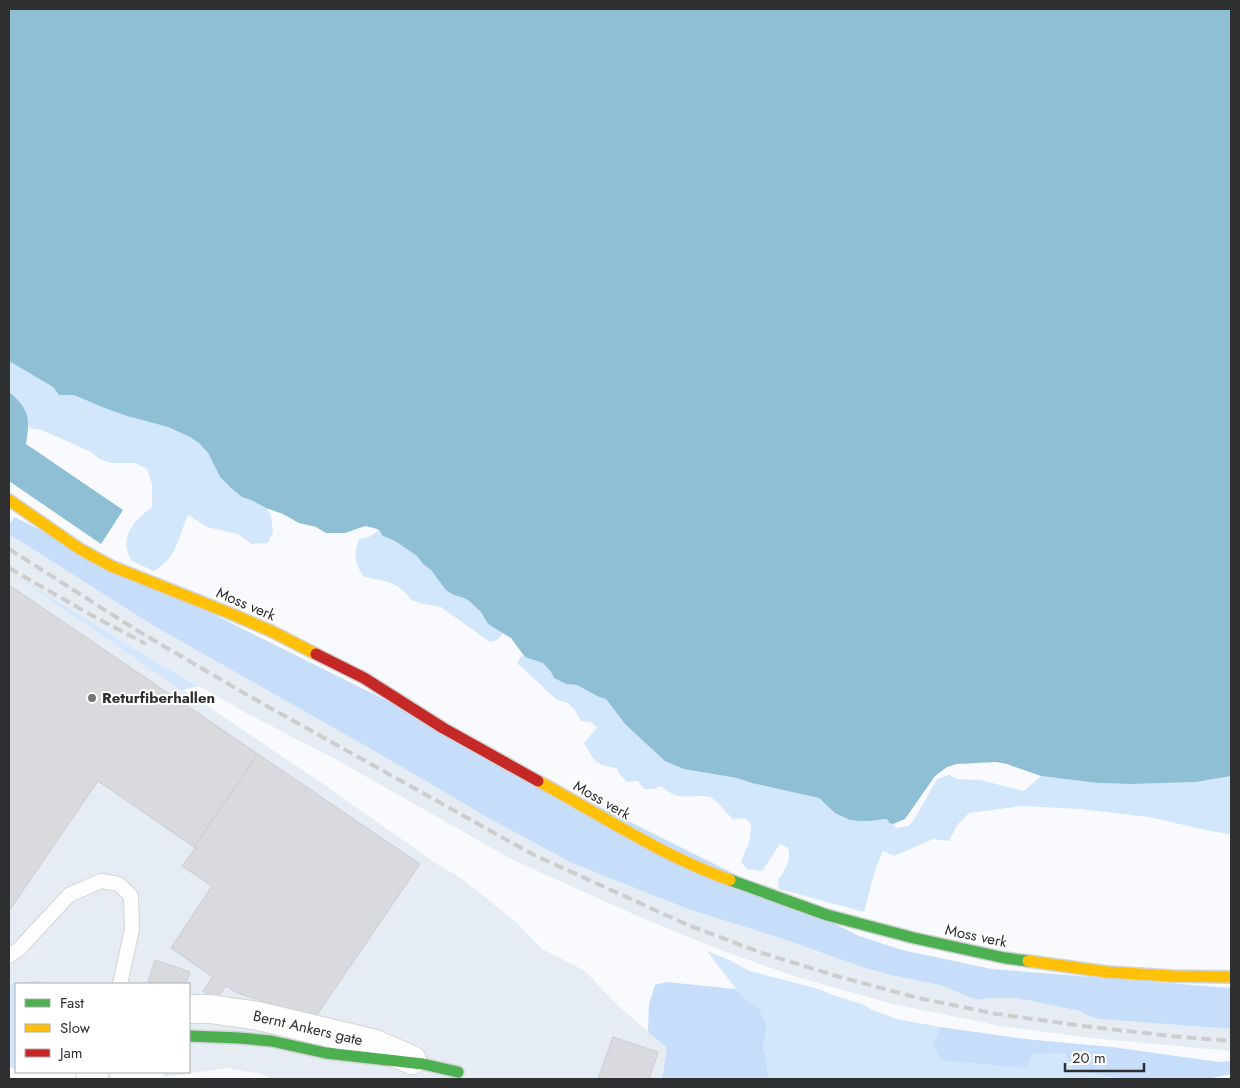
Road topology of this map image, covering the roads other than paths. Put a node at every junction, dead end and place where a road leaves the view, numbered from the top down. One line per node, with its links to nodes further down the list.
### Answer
1 (9, 500): 3 (street, Moss verk)
2 (9, 956): 4 (lane)
3 (1231, 977)
4 (120, 983)
5 (190, 1009): 7 (street, Bernt Ankers gate)
6 (190, 1036): 7 (street, Bernt Ankers gate)
7 (422, 1064): 8 (street, Bernt Ankers gate)
8 (458, 1072)

